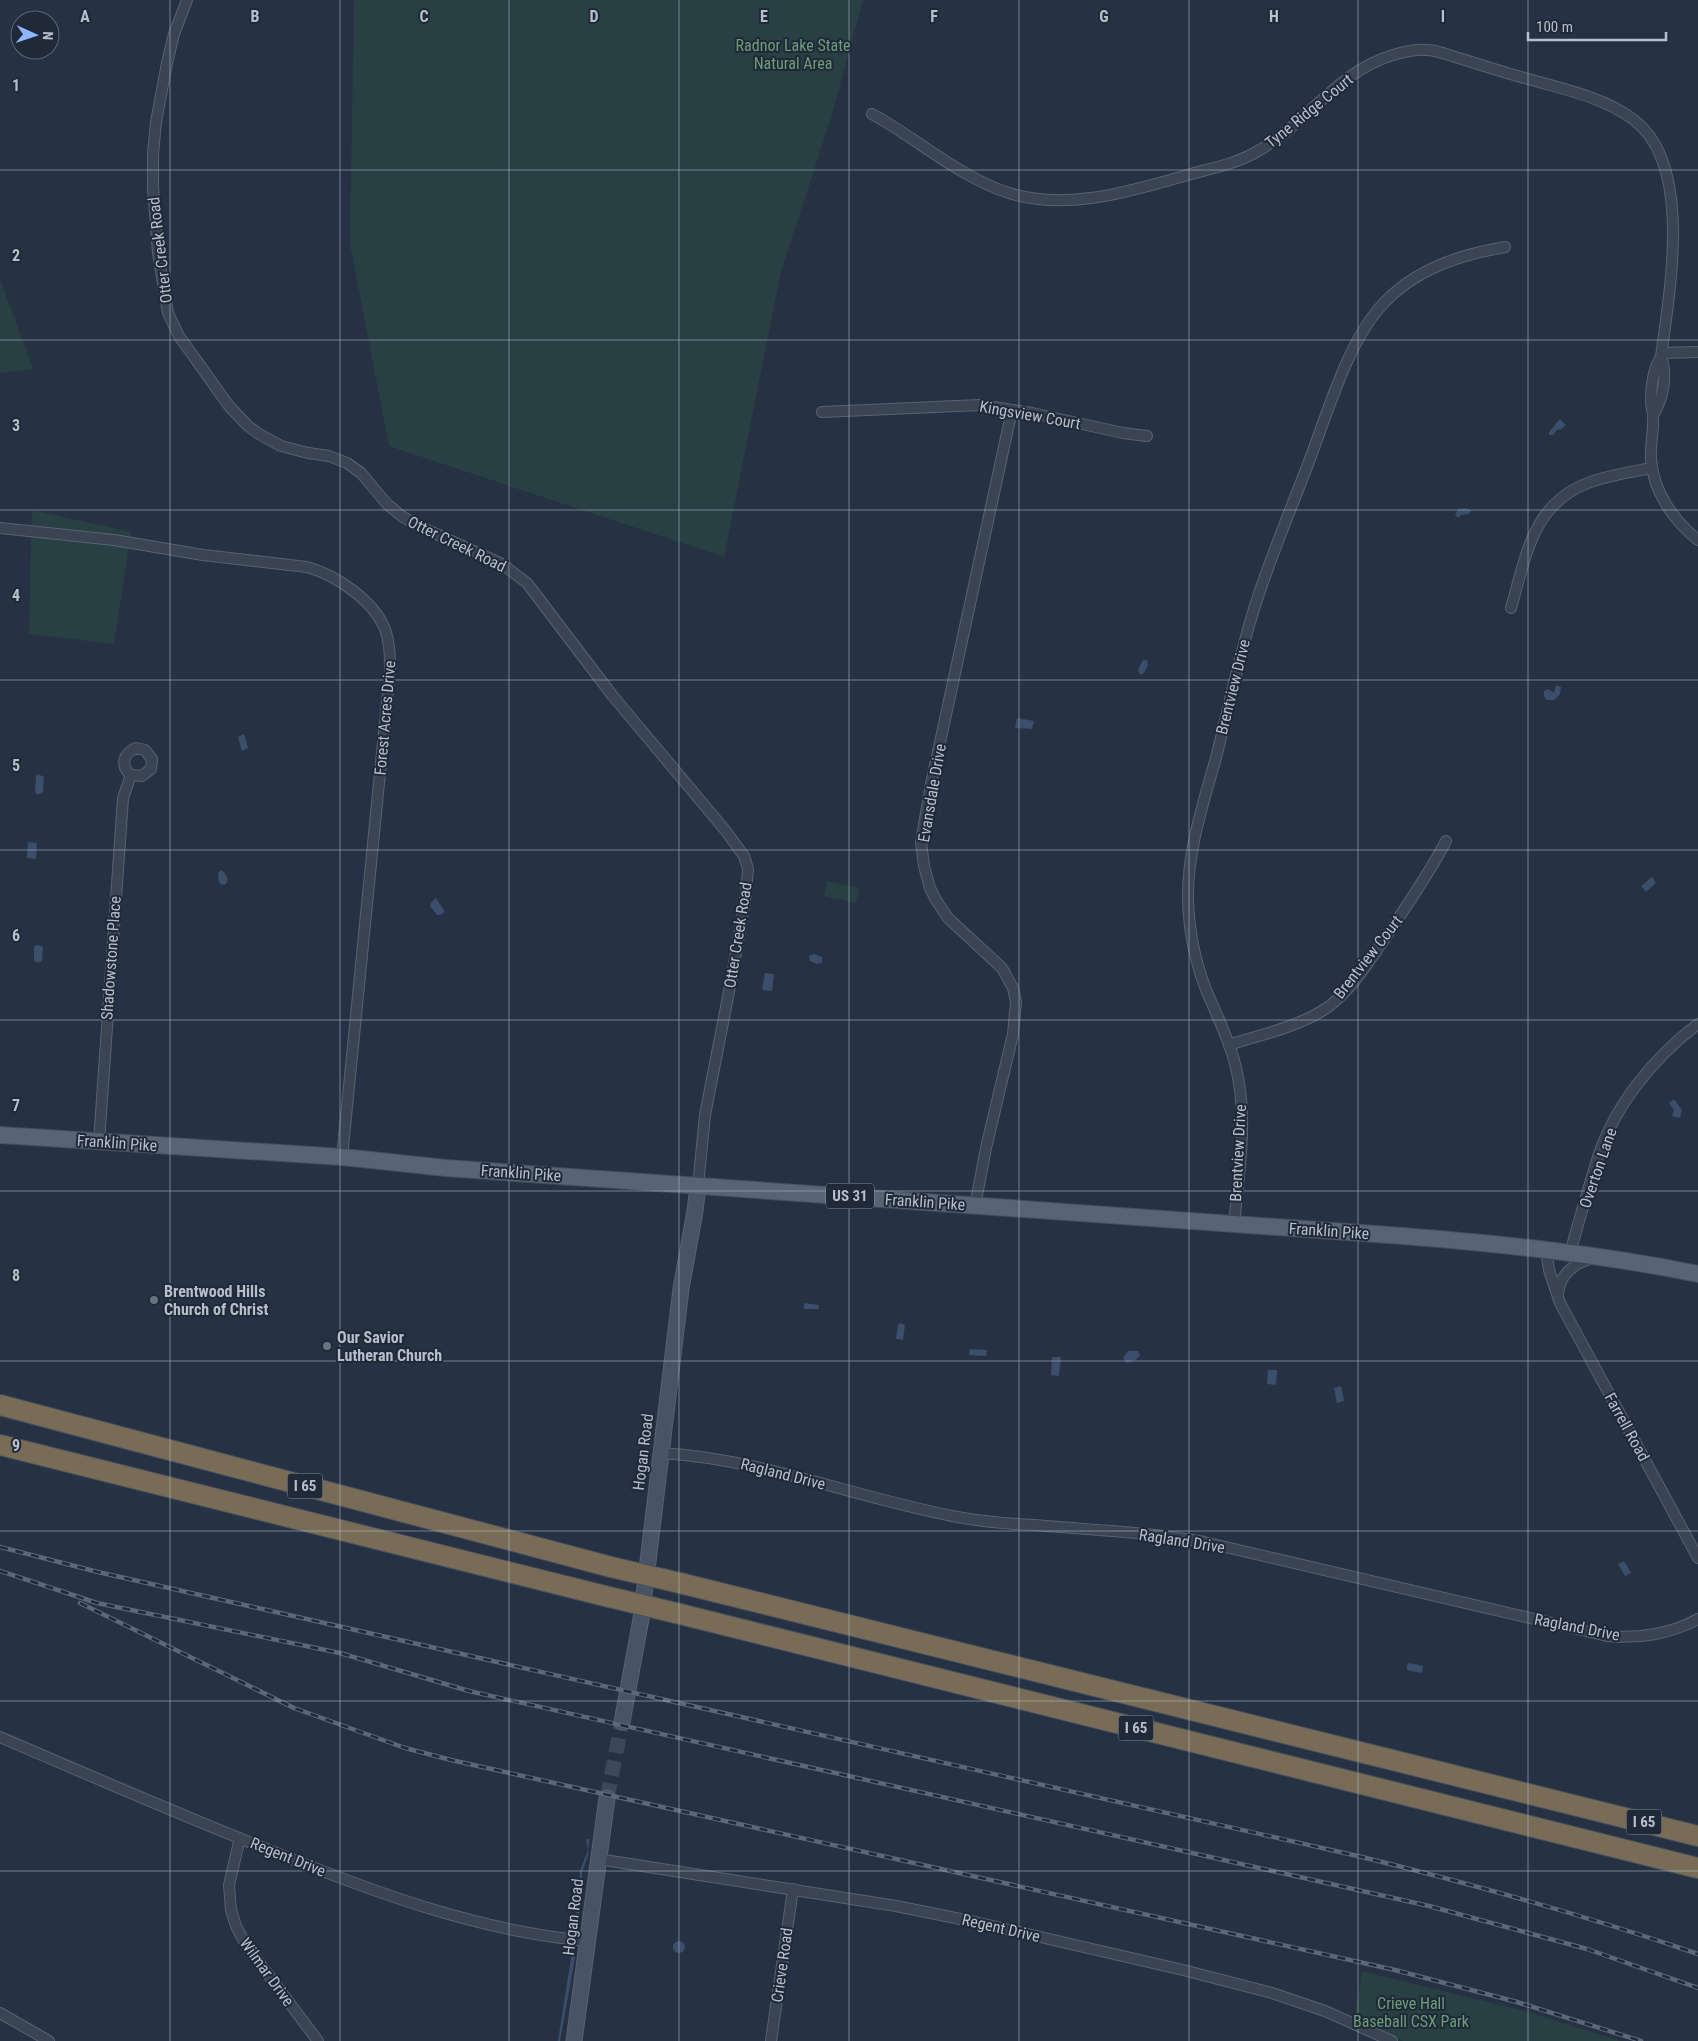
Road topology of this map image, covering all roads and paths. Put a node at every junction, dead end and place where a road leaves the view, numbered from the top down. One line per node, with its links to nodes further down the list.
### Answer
1 (187, 0): 20 (street, Otter Creek Road)
2 (872, 114): 5 (street, Tyne Ridge Court)
3 (1505, 247): 16 (street, Brentview Drive)
4 (1698, 352): 5 (street)
5 (1662, 355): 9 (street, Tyne Ridge Court)
6 (1012, 410): 7 (street, Kingsview Court); 8 (street, Kingsview Court); 21 (street, Evansdale Drive)
7 (822, 412)
8 (1147, 436)
9 (1652, 468): 11 (street, Tyne Ridge Court); 12 (street)
10 (0, 528): 19 (street, Forest Acres Drive)
11 (1698, 540)
12 (1511, 608)
13 (131, 775): 18 (street, Shadowstone Place)
14 (1446, 841): 16 (street, Brentview Court)
15 (1698, 1024): 24 (street, Overton Lane)
16 (1229, 1046): 22 (street, Brentview Drive)
17 (0, 1135): 18 (main road, Franklin Pike / US 31)
18 (99, 1142): 19 (main road, Franklin Pike / US 31)
19 (342, 1157): 20 (main road, Franklin Pike / US 31)
20 (698, 1186): 21 (main road, Franklin Pike / US 31); 30 (street, Hogan Road)
21 (975, 1206): 22 (main road, Franklin Pike / US 31)
22 (1234, 1224): 23 (main road, Franklin Pike / US 31)
23 (1546, 1250): 24 (main road, Franklin Pike / US 31); 27 (street, Farrell Road)
24 (1570, 1253): 25 (main road, Franklin Pike / US 31)
25 (1601, 1257): 26 (main road, Franklin Pike / US 31); 27 (street)
26 (1698, 1274)
27 (1558, 1296): 31 (street, Farrell Road)
28 (0, 1405): 36 (highway, I 65, bridge)
29 (0, 1444): 39 (highway, I 65, bridge)
30 (661, 1452): 32 (street, Ragland Drive); 33 (street, Hogan Road)
31 (1698, 1558)
32 (1698, 1619)
33 (622, 1722)
34 (0, 1737): 37 (street, Regent Drive)
35 (607, 1798): 38 (street, Hogan Road)
36 (1698, 1836)
37 (240, 1838): 41 (street, Regent Drive); 44 (street, Wilmar Drive)
38 (598, 1859): 40 (street, Regent Drive); 41 (street, Hogan Road)
39 (1698, 1868)
40 (793, 1890): 46 (street, Crieve Road); 47 (street, Regent Drive)
41 (588, 1941): 45 (street, Hogan Road)
42 (0, 2013): 43 (street)
43 (49, 2041)
44 (318, 2041)
45 (574, 2041)
46 (770, 2041)
47 (1392, 2041)

